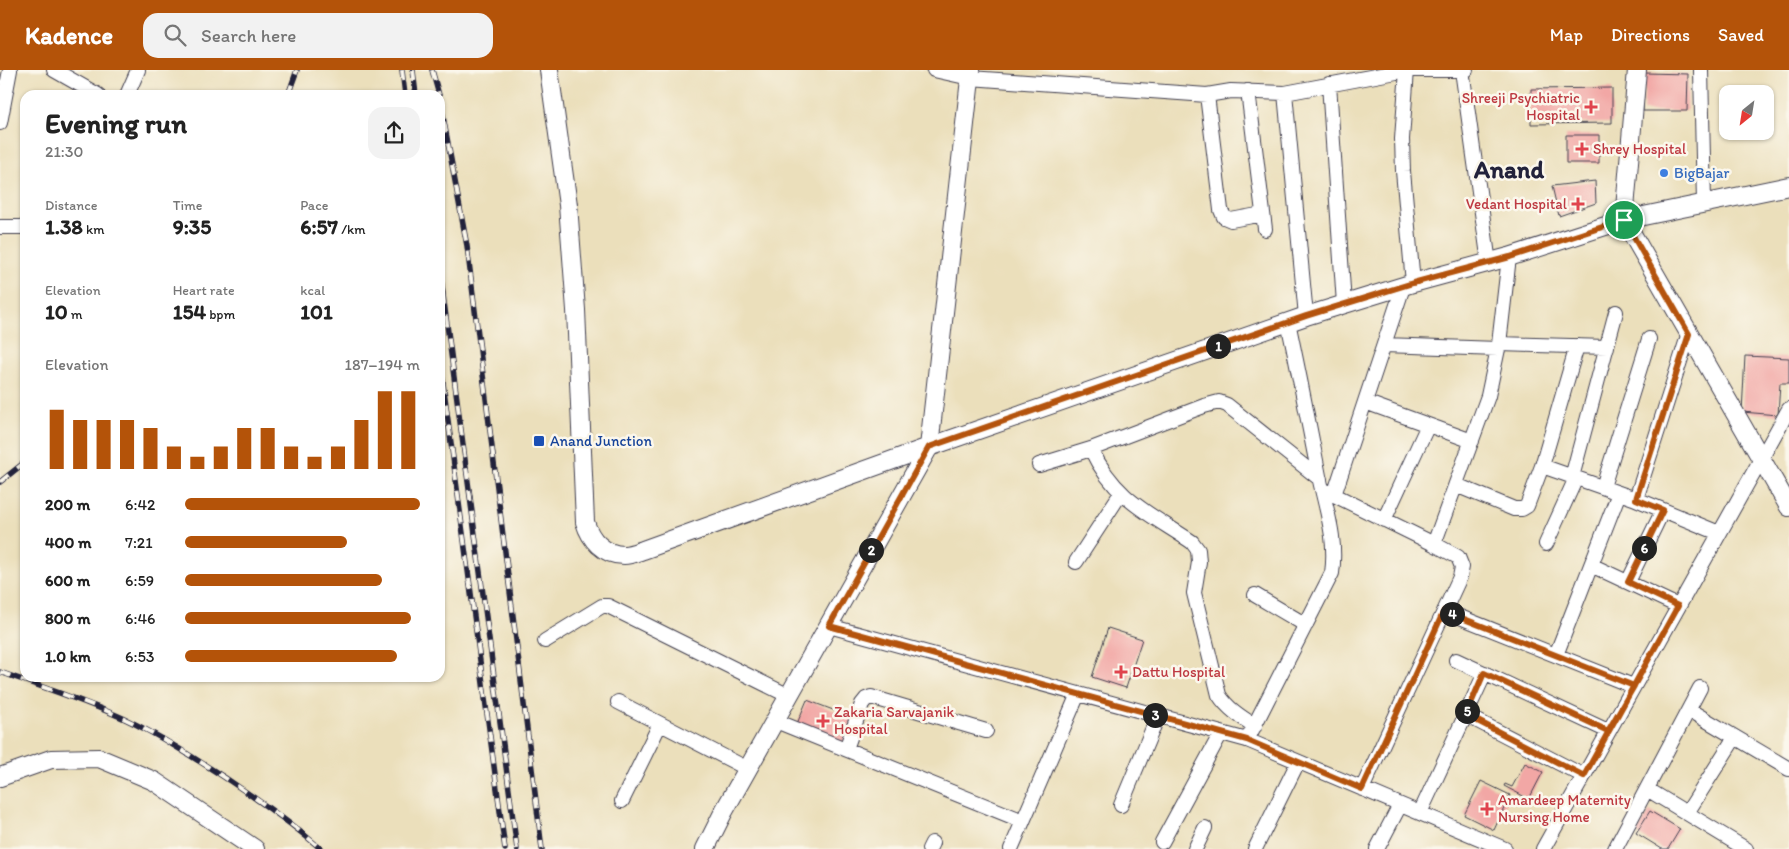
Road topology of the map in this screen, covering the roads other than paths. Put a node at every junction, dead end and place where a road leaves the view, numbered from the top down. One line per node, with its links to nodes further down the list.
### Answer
1 (10, 70): 18 (street)
2 (54, 70): 13 (street)
3 (138, 70): 14 (street)
4 (548, 70): 43 (street)
5 (934, 70): 11 (street)
6 (1408, 70): 7 (street); 12 (street); 28 (street)
7 (1462, 70): 8 (street); 27 (street)
8 (1466, 70)
9 (1637, 70): 22 (street)
10 (1701, 70): 20 (street)
11 (970, 74): 17 (street); 43 (street)
12 (1329, 84): 16 (street); 29 (street)
13 (89, 90)
14 (128, 90)
15 (1248, 91): 16 (street); 17 (street); 21 (street)
16 (1285, 93): 31 (street)
17 (1207, 95): 21 (street)
18 (0, 123)
19 (1789, 186): 20 (street)
20 (1704, 203): 22 (street)
21 (1263, 214): 25 (street)
22 (1624, 220): 26 (street); 33 (street)
23 (0, 227): 24 (street)
24 (20, 227)
25 (1265, 228)
26 (1510, 257): 27 (street); 37 (street)
27 (1489, 263): 28 (street)
28 (1408, 285): 29 (street); 35 (street)
29 (1344, 304): 31 (street)
30 (1616, 312): 38 (street)
31 (1306, 316): 32 (street)
32 (1288, 322): 43 (street); 51 (street)
33 (1689, 334): 45 (street); 54 (street)
34 (1649, 339): 50 (street)
35 (1384, 345): 37 (street); 39 (street)
36 (1577, 346): 37 (street); 38 (street); 47 (street)
37 (1499, 347): 42 (street)
38 (1607, 348): 48 (street)
39 (1365, 402): 41 (street); 51 (street)
40 (1789, 409): 45 (street)
41 (1428, 425): 42 (street); 57 (street)
42 (1472, 442): 49 (street)
43 (929, 447): 68 (street)
44 (1091, 449): 46 (street); 51 (street); 52 (street)
45 (1760, 458): 55 (street); 58 (street)
46 (1039, 465)
47 (1542, 466): 48 (street); 49 (street)
48 (1574, 477): 50 (street); 60 (street)
49 (1456, 485): 59 (street)
50 (1603, 487): 53 (street)
51 (1325, 488): 57 (street); 67 (street)
52 (1121, 493): 61 (street); 83 (street)
53 (1619, 493): 54 (street); 62 (street)
54 (1636, 499): 56 (street)
55 (1789, 507)
56 (1663, 510): 58 (street); 63 (street)
57 (1384, 520): 59 (street)
58 (1719, 532): 65 (street)
59 (1434, 544): 66 (street)
60 (1546, 544)
61 (1076, 562)
62 (1591, 565): 63 (street); 70 (street)
63 (1628, 582): 65 (street)
64 (1255, 595): 67 (street)
65 (1678, 606): 73 (street)
66 (1444, 611): 70 (street); 95 (street)
67 (1306, 625): 83 (street)
68 (829, 626): 75 (street); 76 (street)
69 (545, 641): 76 (street)
70 (1556, 656): 73 (street)
71 (1456, 660): 72 (street)
72 (1484, 673): 79 (street); 85 (street)
73 (1634, 686): 85 (street)
74 (1700, 688): 78 (street)
75 (1078, 694): 80 (street); 102 (street)
76 (789, 696): 81 (street)
77 (618, 702): 82 (street)
78 (1689, 710): 87 (street); 96 (street)
79 (1466, 715): 93 (street); 101 (street)
80 (1158, 716): 86 (street); 98 (street)
81 (776, 721): 89 (street); 92 (street)
82 (660, 724): 92 (street); 97 (street)
83 (1255, 726): 88 (street)
84 (986, 731): 89 (street)
85 (1608, 731): 93 (street)
86 (1221, 733): 88 (street); 104 (street)
87 (1735, 737): 91 (street); 100 (street)
88 (1247, 740): 90 (street)
89 (846, 749): 102 (street)
90 (1298, 762): 95 (street); 109 (street)
91 (1789, 769)
92 (748, 770): 106 (street)
93 (1584, 776): 112 (street)
94 (0, 777): 105 (street)
95 (1362, 789): 99 (street)
96 (1647, 789): 100 (street); 113 (street)
97 (622, 801)
98 (1121, 805)
99 (1400, 805): 101 (street); 110 (street)
100 (1687, 812): 114 (street)
101 (1420, 813): 111 (street)
102 (1023, 821): 107 (street)
103 (1205, 828): 108 (street)
104 (1162, 842)
105 (255, 849)
106 (705, 849)
107 (1011, 849)
108 (1195, 849)
109 (1254, 849)
110 (1377, 849)
111 (1505, 849)
112 (1543, 849)
113 (1615, 849)
114 (1746, 849)

